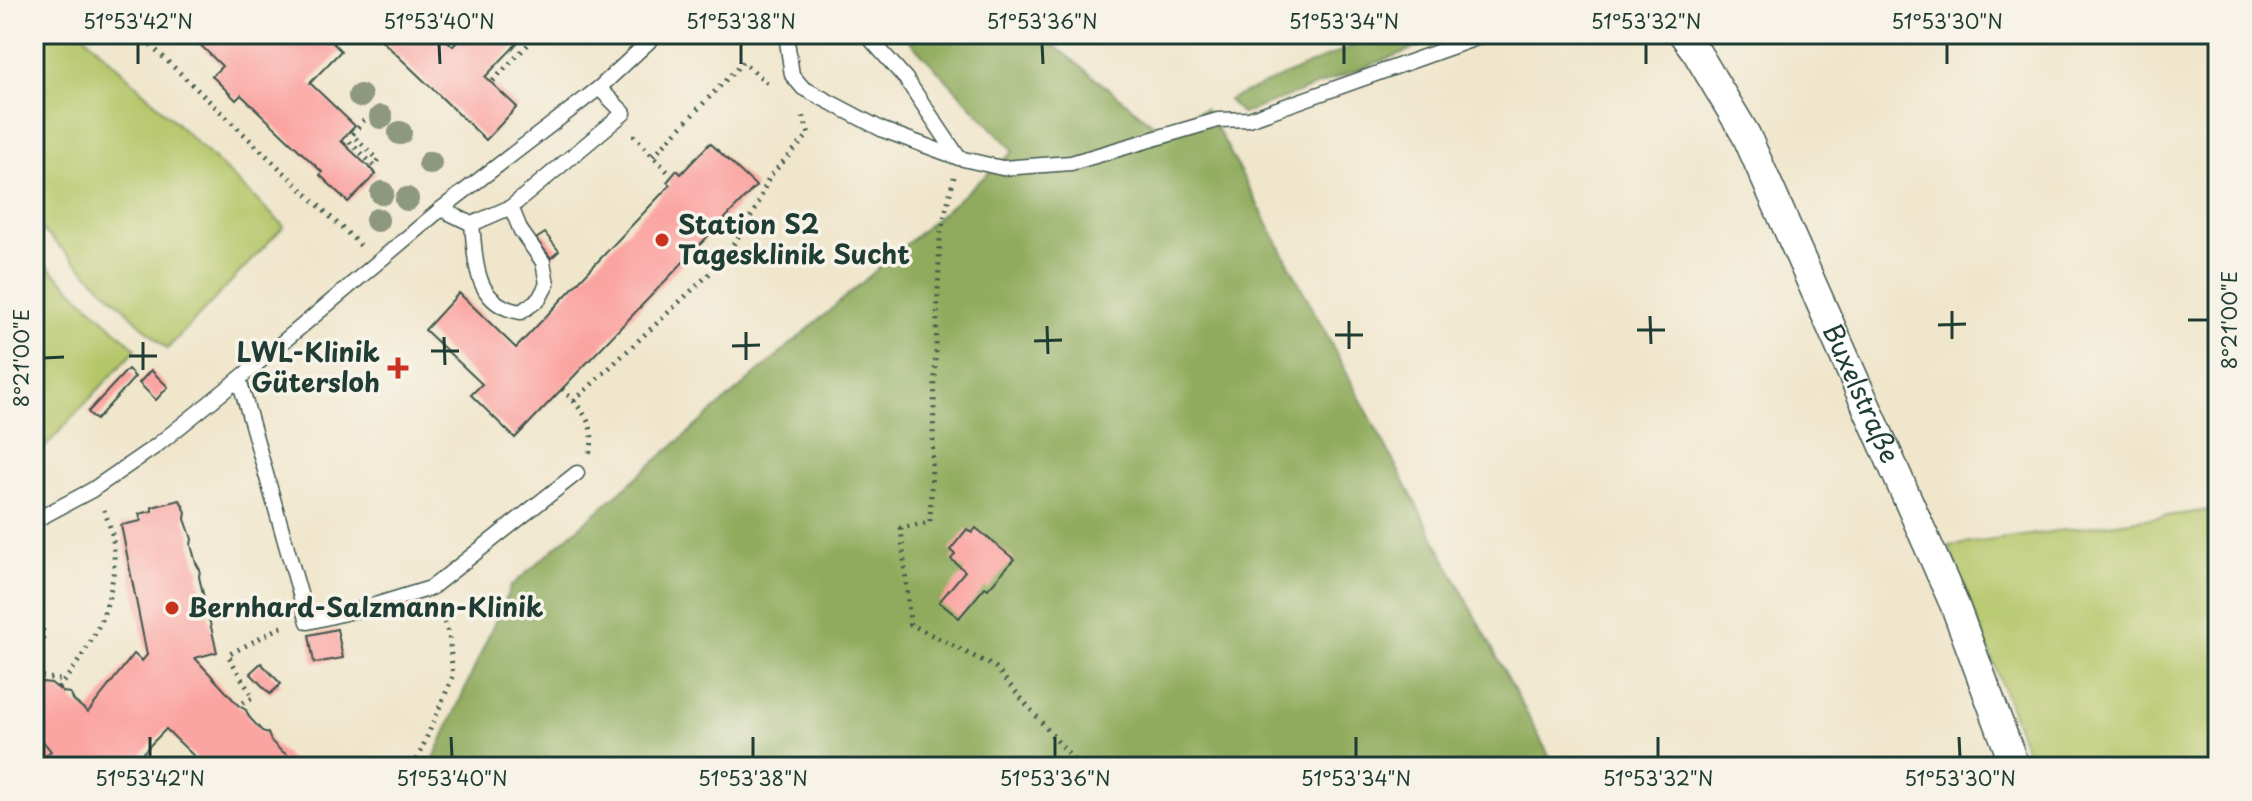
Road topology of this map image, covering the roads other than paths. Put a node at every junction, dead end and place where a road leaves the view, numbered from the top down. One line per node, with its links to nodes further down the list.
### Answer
1 (657, 34): 6 (lane)
2 (786, 34): 7 (lane)
3 (866, 34): 7 (lane)
4 (1488, 34): 7 (lane)
5 (1683, 34): 14 (street, Buxelstraße)
6 (599, 88): 8 (lane); 9 (lane)
7 (959, 158)
8 (511, 207): 10 (lane); 10 (lane)
9 (441, 209): 10 (lane); 11 (lane)
10 (472, 224)
11 (239, 379): 12 (lane); 13 (lane)
12 (577, 473)
13 (34, 521)
14 (2015, 767)

